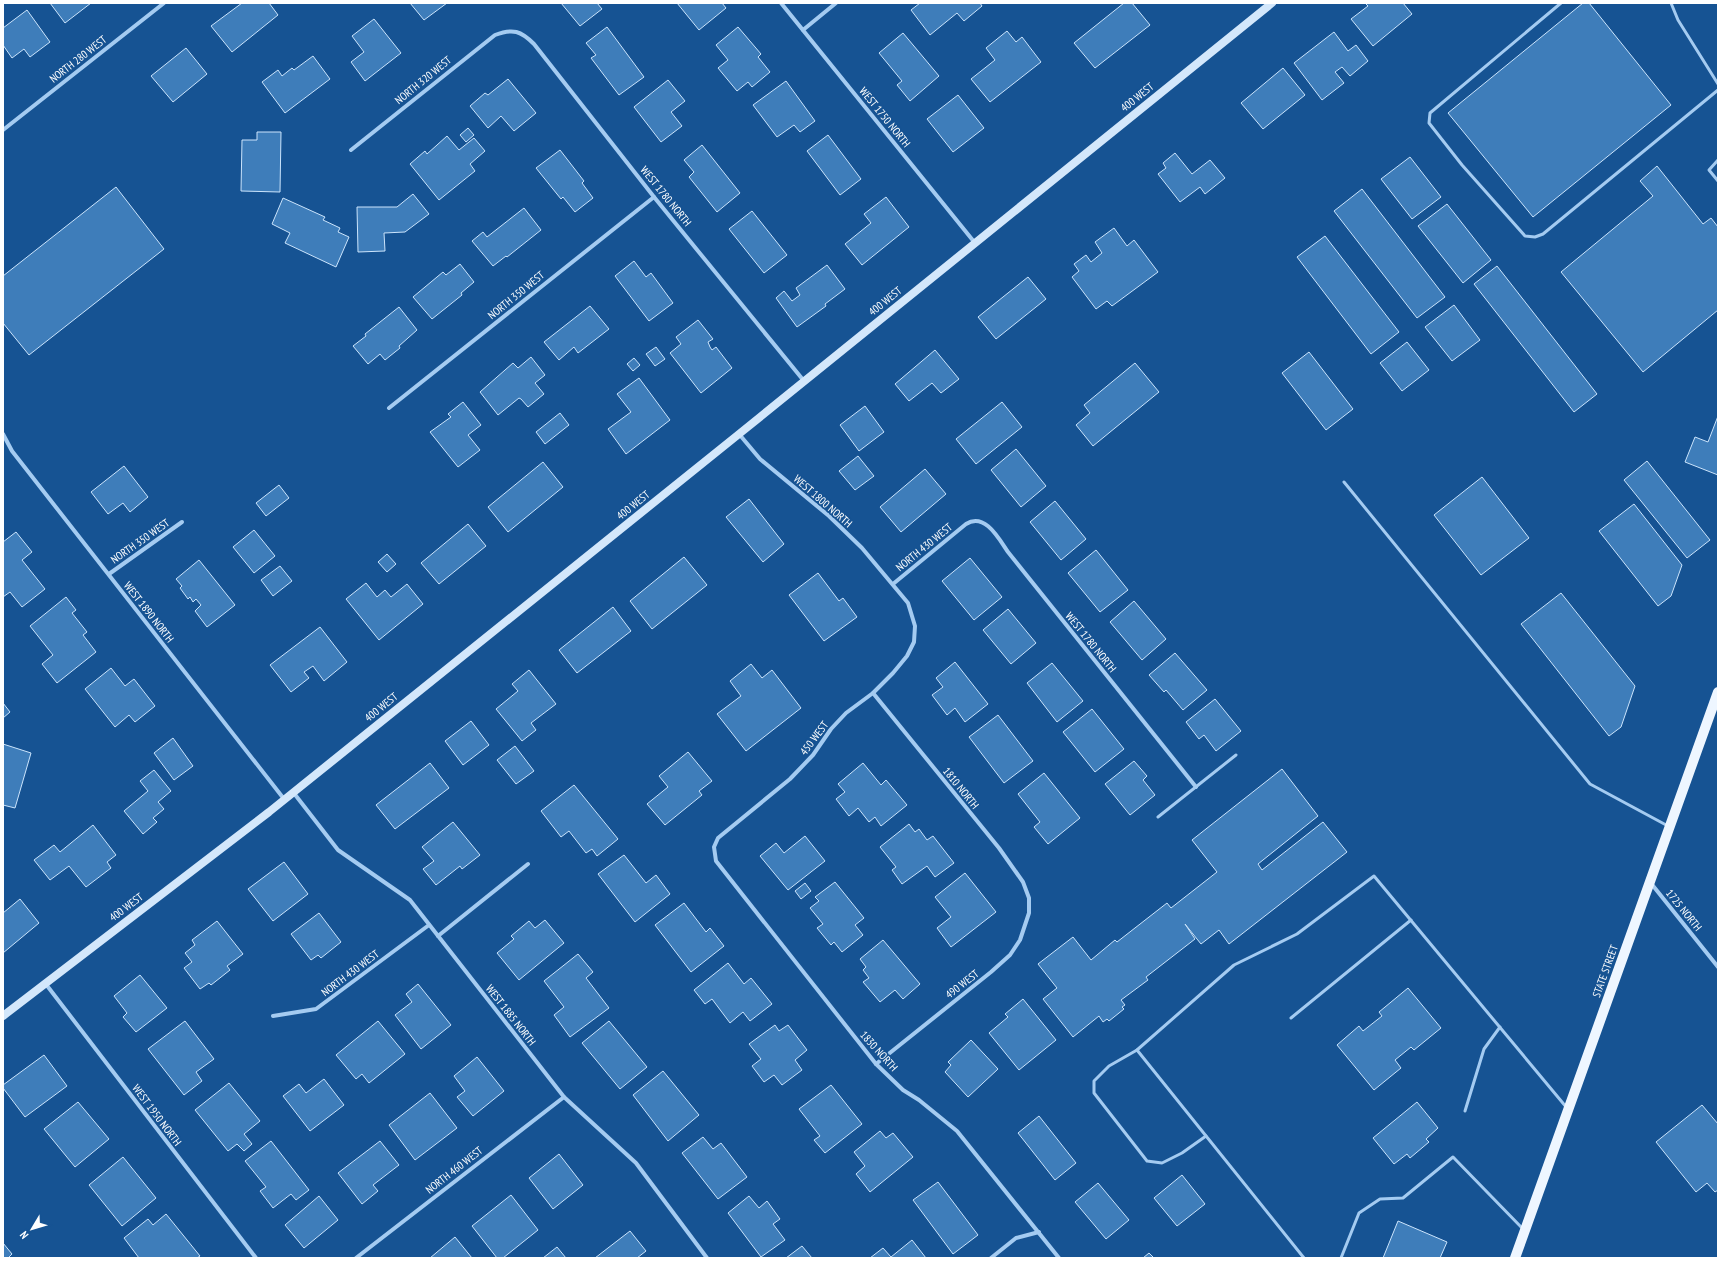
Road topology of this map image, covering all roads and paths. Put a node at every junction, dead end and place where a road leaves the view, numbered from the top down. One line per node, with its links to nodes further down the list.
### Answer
1 (164, 3): 11 (street, NORTH 280 WEST)
2 (781, 3): 8 (street, WEST 1750 NORTH)
3 (836, 3): 8 (street)
4 (1272, 3): 16 (street, 400 WEST)
5 (1562, 3): 10 (lane)
6 (1671, 3): 9 (lane)
7 (509, 30): 12 (street, NORTH 320 WEST); 15 (street, WEST 1780 NORTH)
8 (803, 30): 16 (street, WEST 1750 NORTH)
9 (1718, 84)
10 (1718, 90)
11 (3, 130)
12 (351, 150)
13 (1718, 160): 14 (lane)
14 (1718, 181)
15 (654, 197): 17 (street, WEST 1780 NORTH); 18 (street, NORTH 350 WEST)
16 (975, 243): 17 (street, 400 WEST)
17 (804, 381): 20 (street, 400 WEST)
18 (389, 408)
19 (3, 434): 24 (street, WEST 1890 NORTH)
20 (739, 434): 25 (street, WEST 1800 NORTH); 31 (street, 400 WEST)
21 (1344, 482): 34 (lane)
22 (182, 522): 24 (street, NORTH 350 WEST)
23 (966, 524): 25 (street, NORTH 430 WEST); 30 (street, WEST 1780 NORTH)
24 (109, 574): 32 (street, WEST 1890 NORTH)
25 (893, 584): 26 (street, WEST 1800 NORTH)
26 (914, 642): 28 (street, 450 WEST)
27 (1718, 692): 34 (main road, STATE STREET)
28 (873, 693): 35 (street, 450 WEST); 38 (street, 1810 NORTH)
29 (1236, 755): 30 (lane)
30 (1196, 787): 33 (lane)
31 (292, 792): 32 (street, 400 WEST); 40 (street, WEST 1885 NORTH)
32 (284, 799): 43 (street, 400 WEST)
33 (1158, 817)
34 (1670, 827): 37 (main road, STATE STREET)
35 (718, 838): 49 (street, 1830 NORTH)
36 (528, 864): 41 (street)
37 (1650, 882): 42 (street, 1725 NORTH); 51 (main road, STATE STREET)
38 (1029, 898): 49 (street, 490 WEST)
39 (1411, 920): 46 (lane); 47 (lane); 48 (lane)
40 (429, 925): 41 (street, WEST 1885 NORTH); 45 (street, NORTH 430 WEST)
41 (438, 936): 50 (street, WEST 1885 NORTH)
42 (1718, 967)
43 (45, 982): 44 (street, 400 WEST); 57 (street, WEST 1950 NORTH)
44 (3, 1016)
45 (273, 1016)
46 (1291, 1018)
47 (1500, 1027): 51 (lane); 52 (lane)
48 (1137, 1050): 53 (lane); 53 (lane)
49 (876, 1064): 55 (street, 1830 NORTH)
50 (564, 1098): 56 (street, WEST 1885 NORTH); 58 (street, NORTH 460 WEST)
51 (1568, 1109): 54 (main road, STATE STREET)
52 (1465, 1111)
53 (1206, 1136): 61 (lane)
54 (1524, 1230): 62 (lane); 63 (main road, STATE STREET)
55 (1039, 1232): 59 (street); 60 (street, 1830 NORTH)
56 (705, 1257)
57 (256, 1258)
58 (356, 1258)
59 (991, 1258)
60 (1059, 1258)
61 (1304, 1258)
62 (1341, 1258)
63 (1515, 1258)

